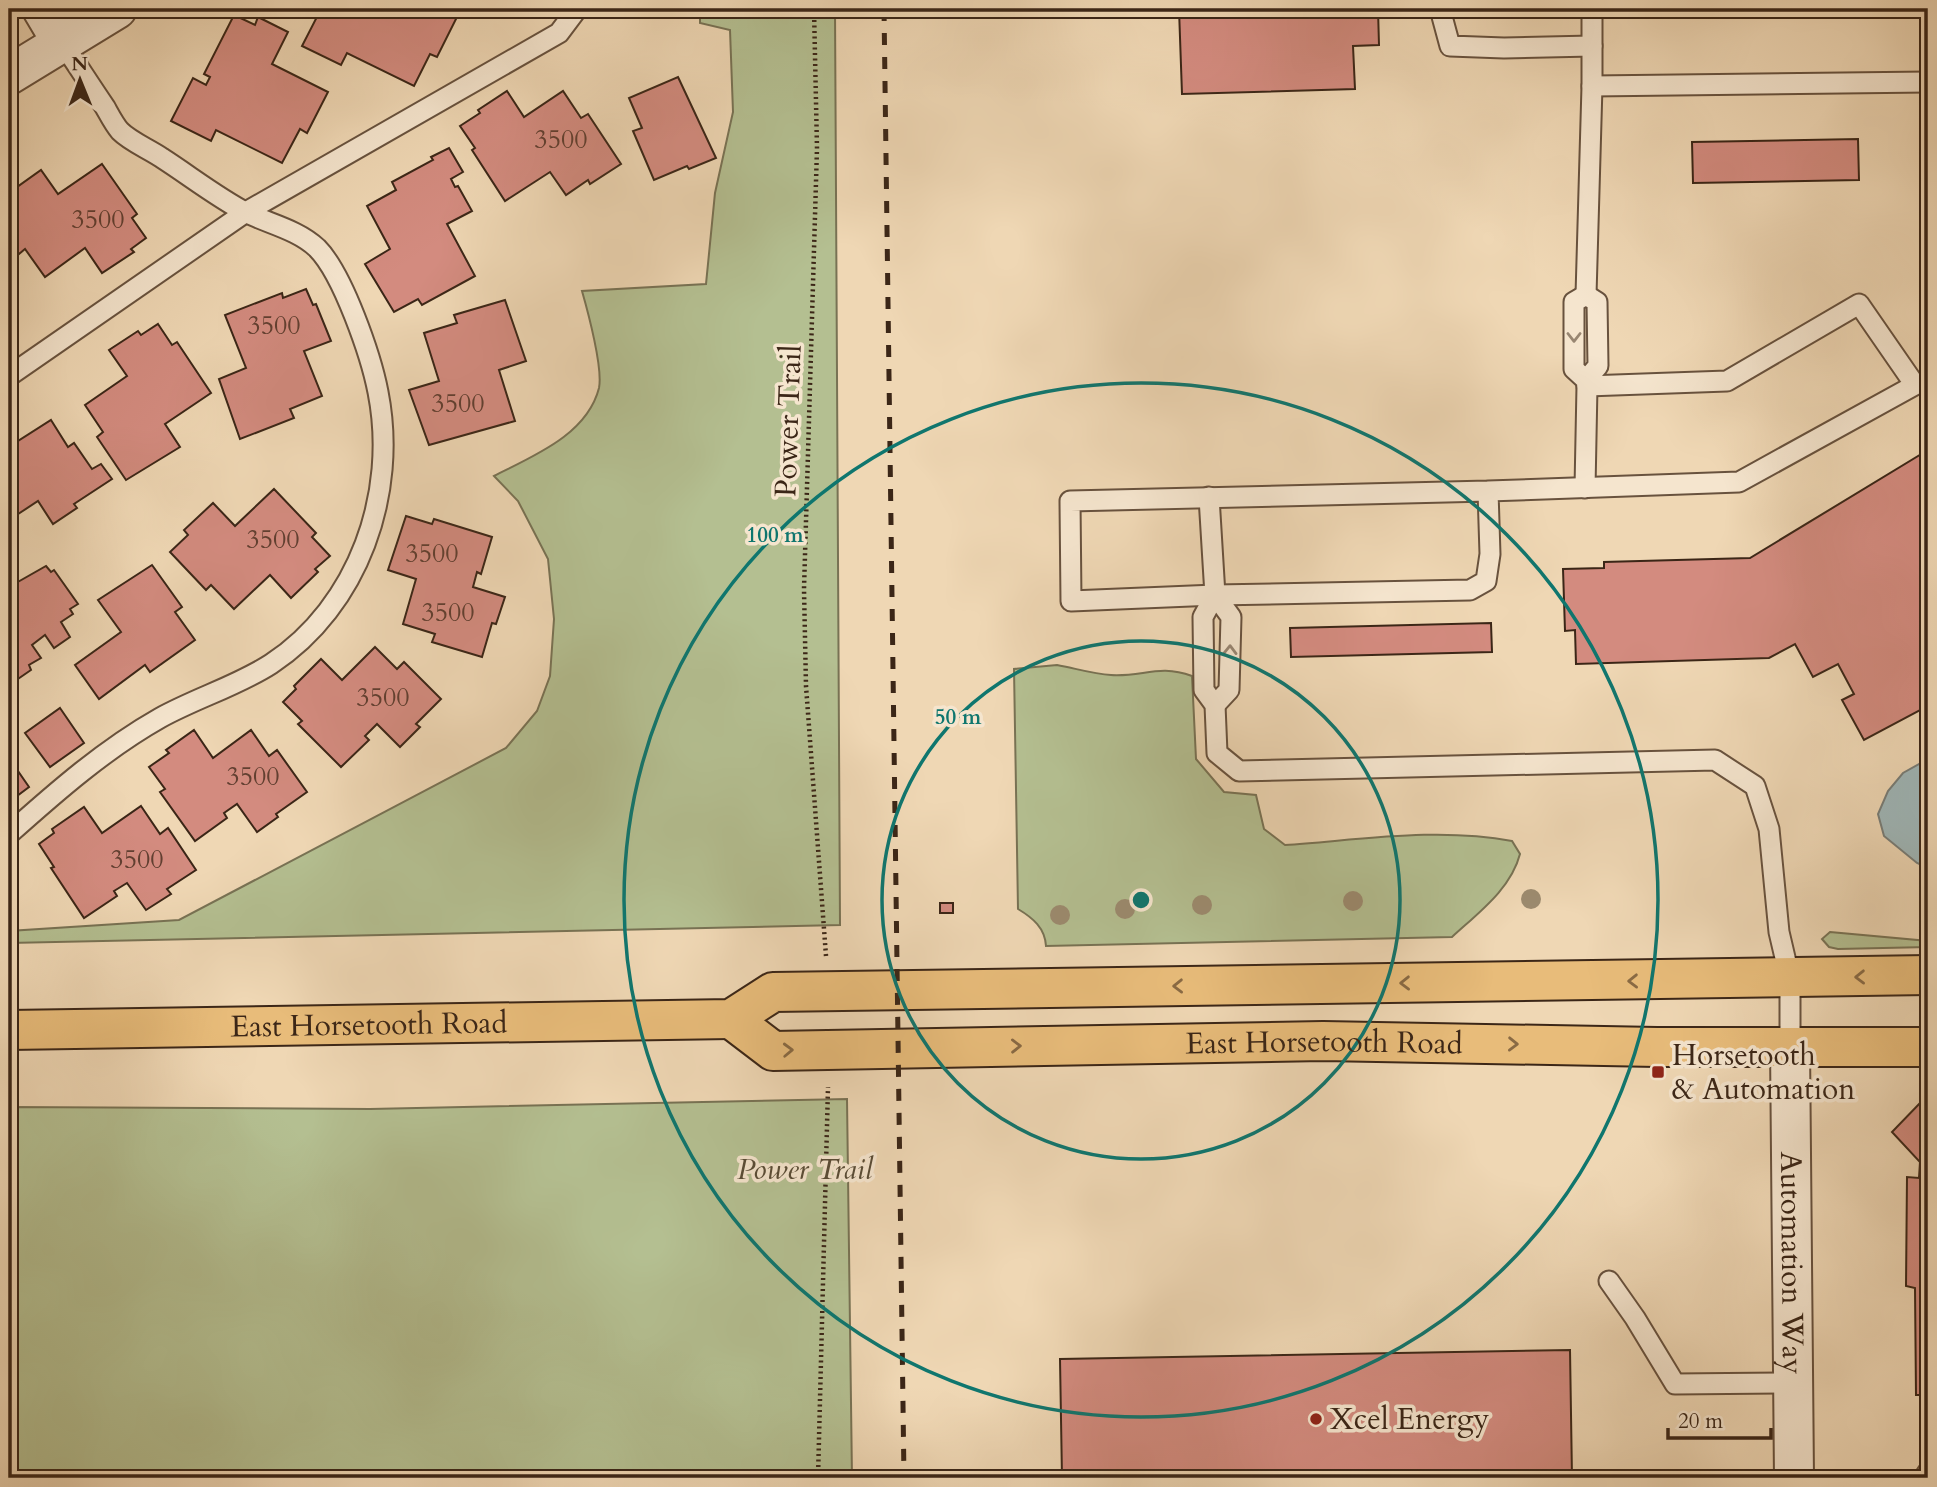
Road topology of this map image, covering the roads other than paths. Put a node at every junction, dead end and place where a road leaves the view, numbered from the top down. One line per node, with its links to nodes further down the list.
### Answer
1 (42, 9): 6 (street)
2 (117, 9): 6 (street)
3 (577, 9): 11 (lane)
4 (1440, 9): 7 (lane)
5 (1592, 9): 7 (lane)
6 (61, 41): 8 (street); 11 (lane)
7 (1592, 46): 10 (lane)
8 (9, 75)
9 (1928, 82): 10 (lane)
10 (1592, 86): 13 (lane)
11 (246, 212): 12 (lane); 19 (lane)
12 (9, 376)
13 (1586, 383): 14 (lane); 14 (lane)
14 (1585, 488): 15 (lane)
15 (1488, 491): 16 (lane); 17 (lane)
16 (1209, 497): 17 (lane); 17 (lane)
17 (1215, 595): 18 (lane); 18 (lane, one-way to 17)
18 (1215, 705): 21 (lane)
19 (9, 834)
20 (1928, 975): 21 (main road, East Horsetooth Road, one-way to 21)
21 (1790, 979): 22 (main road, East Horsetooth Road, one-way to 22); 24 (lane)
22 (731, 1018): 23 (main road, East Horsetooth Road); 24 (main road, East Horsetooth Road, one-way to 24)
23 (9, 1030)
24 (1790, 1046): 25 (main road, East Horsetooth Road); 27 (street, Automation Way)
25 (1928, 1047)
26 (1609, 1281): 27 (lane)
27 (1793, 1383): 29 (street, Automation Way)
28 (1928, 1472): 30 (lane)
29 (1794, 1478)
30 (1924, 1478)

